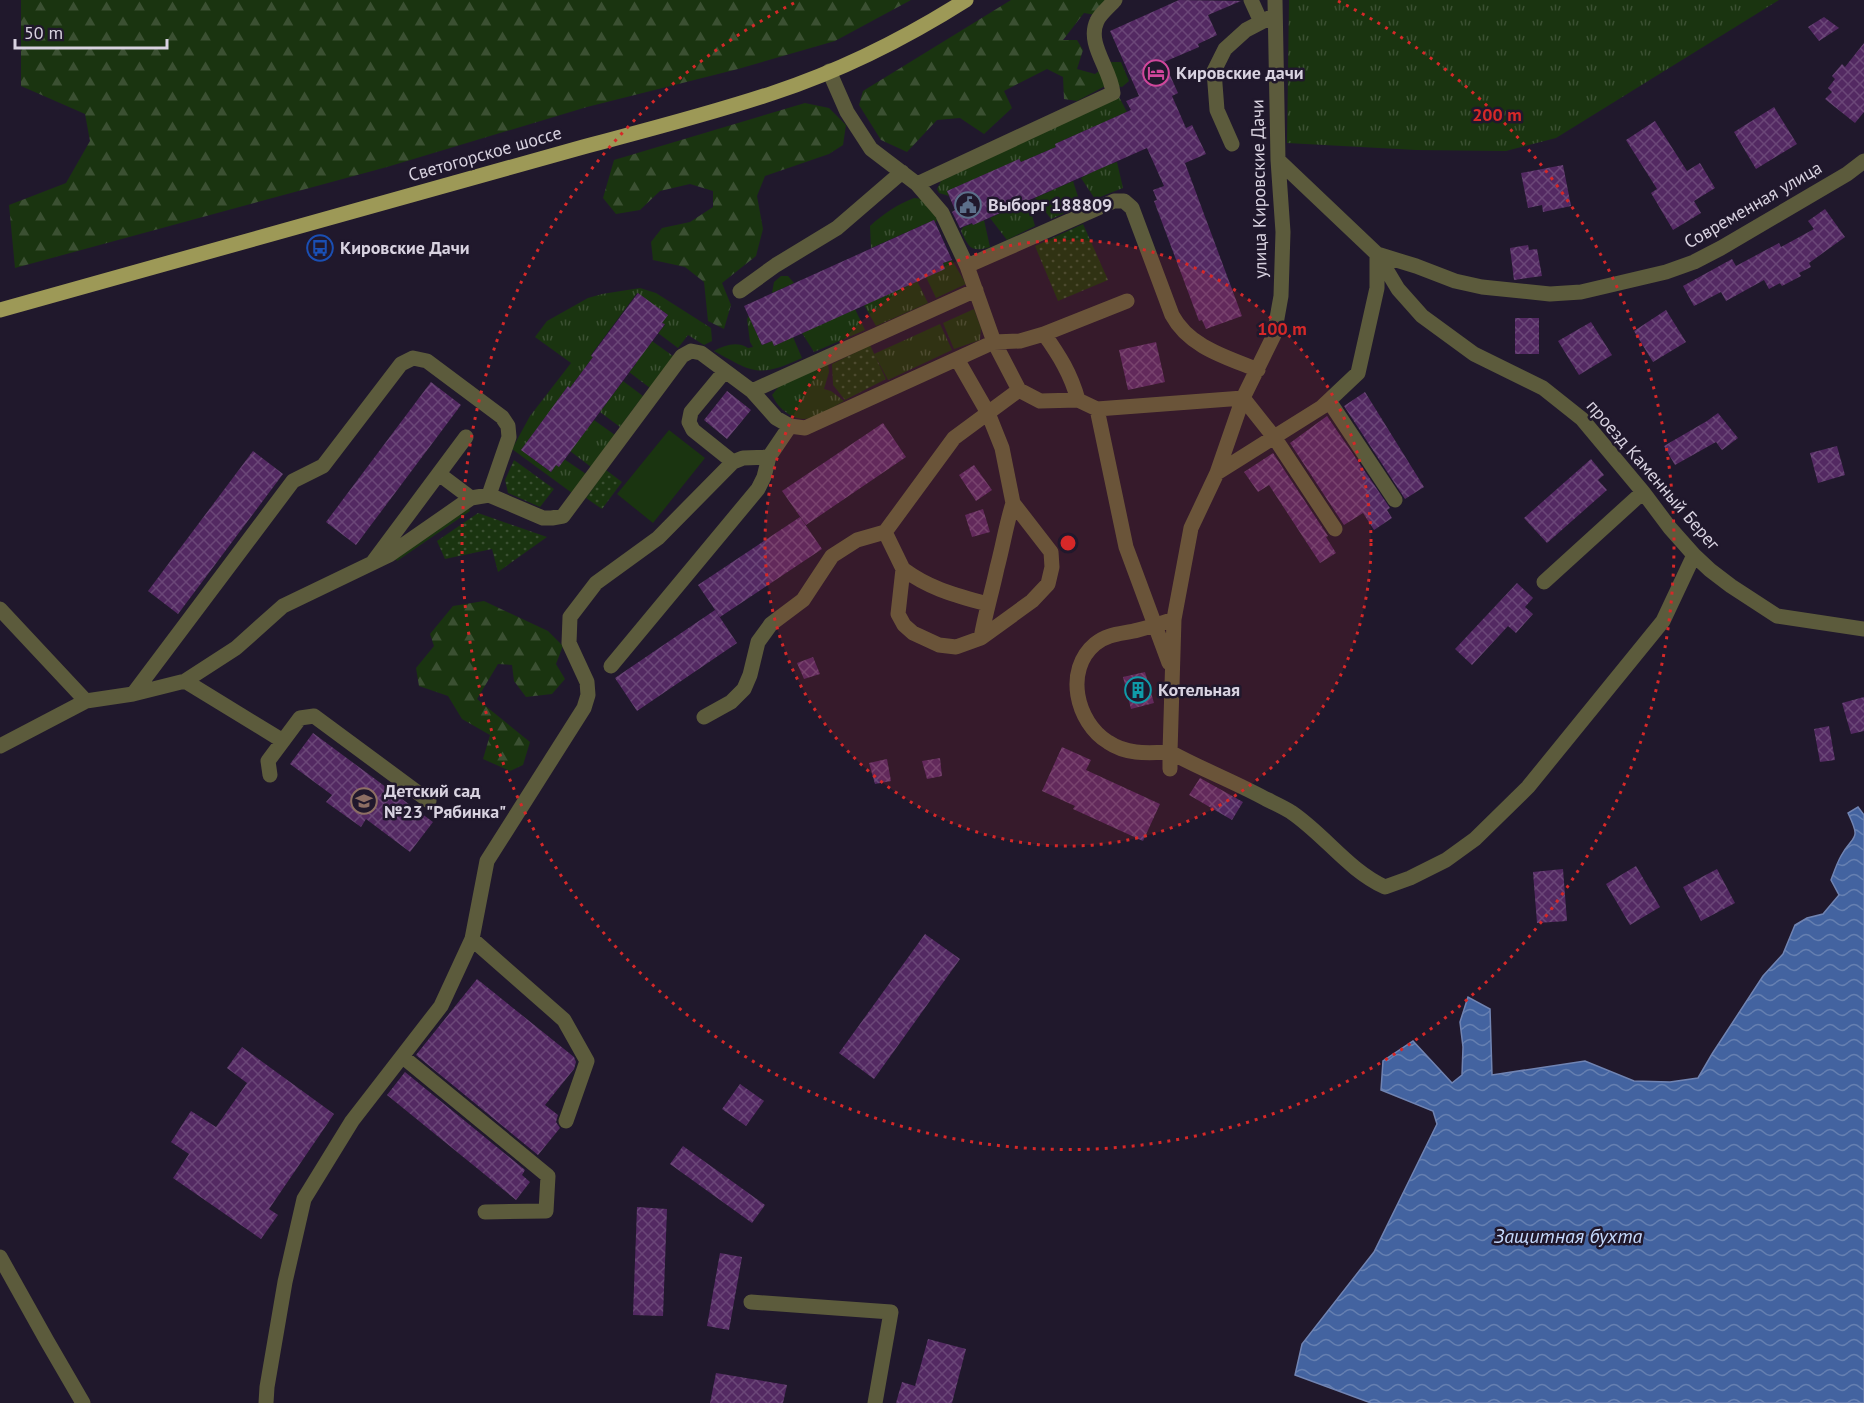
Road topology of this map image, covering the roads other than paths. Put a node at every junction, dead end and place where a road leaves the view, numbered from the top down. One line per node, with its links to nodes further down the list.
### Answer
1 (966, 0): 5 (main road, Светогорское шоссе)
2 (1115, 0): 10 (street)
3 (1251, 0): 4 (street)
4 (1270, 12): 6 (street); 7 (street, улица Кировские Дачи)
5 (829, 71): 9 (street); 16 (main road, Светогорское шоссе)
6 (1232, 144)
7 (1278, 160): 11 (street, проезд Каменный Берег); 20 (street, улица Кировские Дачи)
8 (1864, 161): 11 (street, Современная улица)
9 (902, 172): 10 (street); 14 (street)
10 (917, 183): 12 (street)
11 (1377, 254): 26 (street); 36 (street, проезд Каменный Берег)
12 (967, 266): 13 (street); 20 (street)
13 (976, 290): 18 (street); 23 (street)
14 (741, 291)
15 (1127, 301): 17 (street)
16 (0, 310)
17 (1044, 334): 18 (street); 25 (street)
18 (994, 342): 19 (street); 22 (street)
19 (957, 359): 28 (street); 29 (street)
20 (1258, 370): 24 (street, улица Кировские Дачи)
21 (725, 371): 23 (street); 33 (street); 37 (street)
22 (1018, 390): 25 (street); 28 (street)
23 (752, 391): 29 (street)
24 (1244, 398): 27 (street); 31 (street); 34 (street, улица Кировские Дачи)
25 (1078, 400): 27 (street)
26 (1329, 401): 31 (street); 39 (street)
27 (1097, 409): 50 (street)
28 (988, 413): 40 (street); 42 (street)
29 (790, 426): 32 (street)
30 (466, 437): 35 (street)
31 (1274, 437): 34 (street); 41 (street)
32 (769, 457): 33 (street); 53 (street)
33 (733, 462): 65 (street)
34 (1216, 473): 49 (street, улица Кировские Дачи)
35 (439, 474): 38 (street); 44 (street)
36 (1643, 492): 43 (street, проезд Каменный Берег); 46 (street)
37 (489, 495): 38 (street); 56 (street)
38 (471, 498): 44 (street)
39 (1395, 500)
40 (1013, 503): 47 (street); 52 (street)
41 (1335, 529)
42 (885, 532): 45 (street); 58 (street)
43 (1694, 555): 51 (street, проезд Каменный Берег); 61 (street)
44 (371, 565): 55 (street)
45 (903, 569): 47 (street); 52 (street)
46 (1544, 582)
47 (987, 604): 52 (street)
48 (0, 609): 57 (street)
49 (1174, 619): 50 (street); 54 (street, улица Кировские Дачи)
50 (1155, 625): 54 (street); 61 (street)
51 (1864, 629)
52 (981, 638)
53 (611, 666)
54 (1172, 669): 61 (street)
55 (185, 681): 56 (street); 59 (street)
56 (133, 694): 57 (street)
57 (86, 701): 60 (street)
58 (704, 717)
59 (283, 741): 63 (street); 64 (street)
60 (0, 746)
61 (1170, 752): 62 (street)
62 (1170, 769)
63 (270, 775)
64 (429, 801)
65 (472, 939): 66 (street); 67 (street)
66 (403, 1057): 68 (street); 72 (street)
67 (566, 1121)
68 (485, 1212)
69 (0, 1257): 71 (street)
70 (751, 1302): 73 (street)
71 (83, 1403)
72 (266, 1403)
73 (874, 1403)

